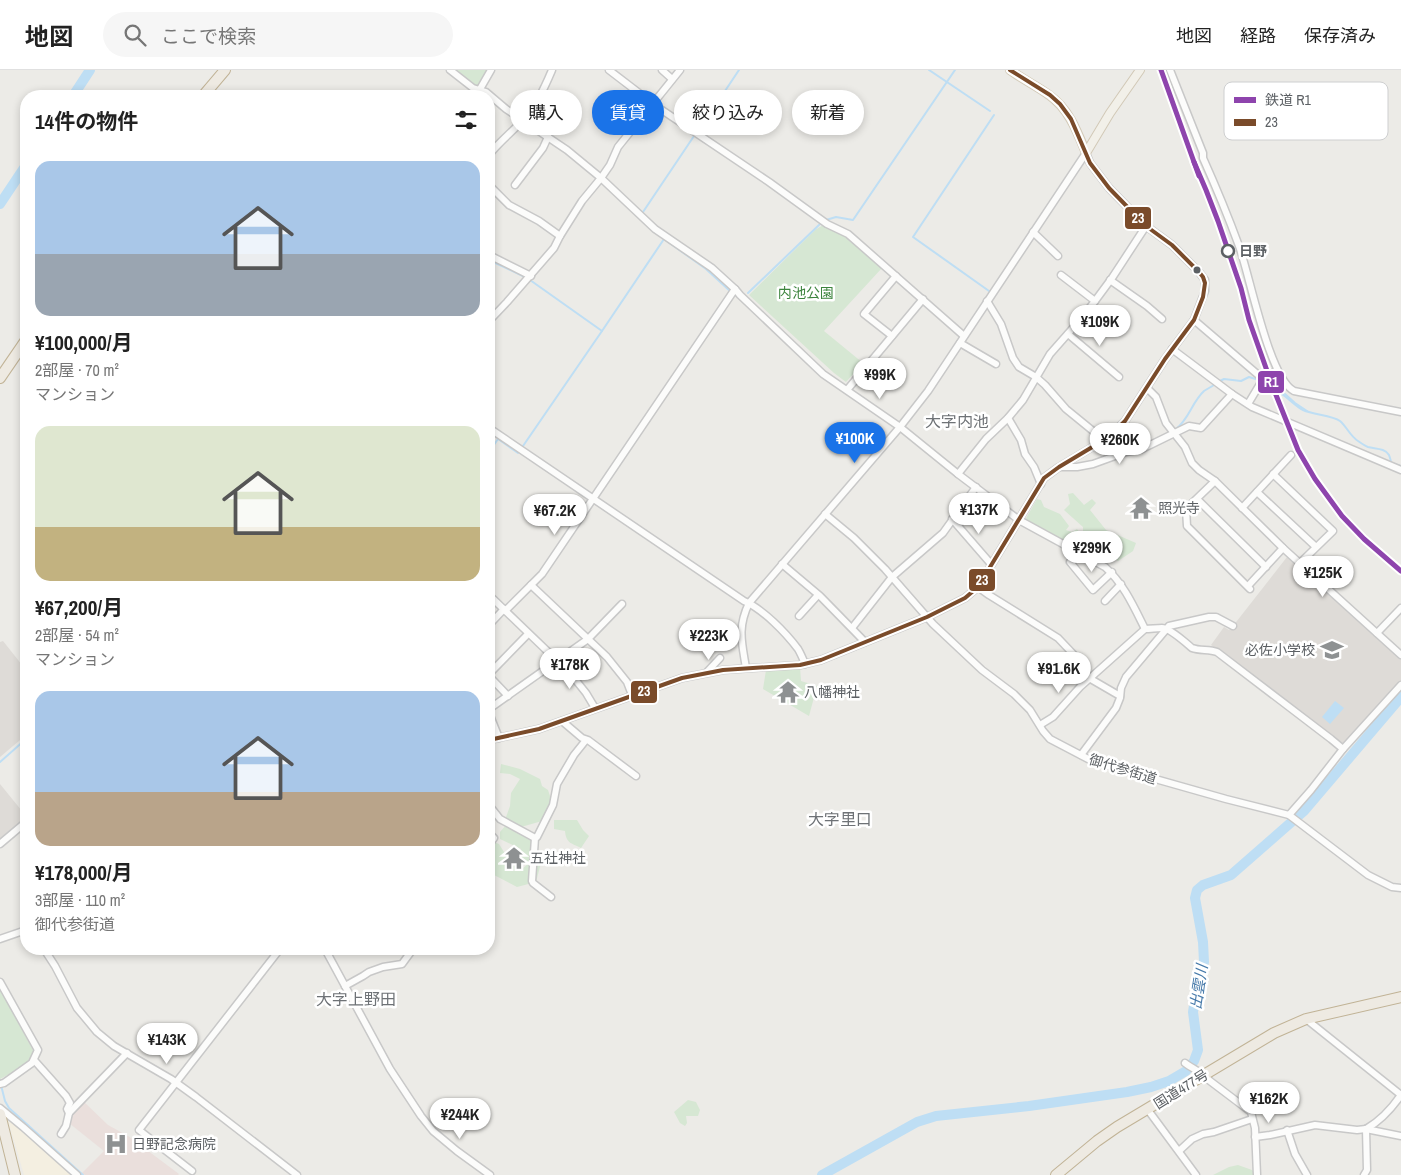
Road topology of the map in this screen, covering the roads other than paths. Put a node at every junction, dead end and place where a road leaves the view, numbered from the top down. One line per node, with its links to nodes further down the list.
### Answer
1 (226, 70): 12 (highway)
2 (450, 70): 13 (street)
3 (491, 70): 14 (street)
4 (552, 70): 15 (street)
5 (609, 70): 16 (street)
6 (662, 70): 11 (street)
7 (680, 70): 11 (street)
8 (1010, 70): 26 (main road)
9 (1140, 70): 26 (main road)
10 (1170, 70): 53 (street)
11 (672, 79): 17 (street)
12 (208, 90)
13 (475, 90)
14 (480, 90)
15 (544, 90)
16 (635, 90)
17 (663, 90)
18 (495, 100): 19 (street)
19 (510, 112)
20 (664, 112): 37 (street)
21 (510, 134): 25 (street)
22 (545, 135): 24 (street)
23 (627, 135): 27 (street)
24 (548, 137): 27 (street); 28 (street)
25 (495, 150)
26 (1086, 153): 30 (street); 31 (street)
27 (601, 178): 32 (street); 39 (street)
28 (516, 185)
29 (495, 191): 32 (street)
30 (1146, 226): 38 (street); 45 (street)
31 (1033, 232): 33 (street); 41 (street)
32 (560, 236): 36 (street)
33 (1058, 256)
34 (495, 258): 36 (street)
35 (1061, 275): 42 (street)
36 (531, 276): 43 (street)
37 (896, 276): 40 (street); 47 (street)
38 (1110, 280): 42 (street); 44 (street)
39 (735, 289): 59 (street); 77 (street)
40 (923, 299): 47 (street); 48 (street)
41 (988, 301): 48 (street); 54 (street)
42 (1095, 301): 46 (street)
43 (495, 315)
44 (1162, 319)
45 (1194, 320): 51 (street); 57 (street)
46 (1068, 334): 54 (street); 55 (street)
47 (892, 336): 59 (street)
48 (964, 336): 49 (street)
49 (960, 343): 52 (street); 64 (street)
50 (20, 349): 56 (highway)
51 (1172, 349): 58 (street); 60 (street)
52 (996, 364)
53 (1277, 370): 57 (street); 62 (street)
54 (1036, 377): 63 (street); 67 (street)
55 (1119, 377)
56 (0, 378)
57 (1263, 379): 61 (street)
58 (1147, 388): 66 (street); 67 (street)
59 (847, 390): 64 (street)
60 (1232, 394): 61 (street); 66 (street)
61 (1248, 404): 70 (street)
62 (1401, 412)
63 (1008, 418): 71 (street); 74 (street)
64 (900, 427): 71 (street); 80 (street)
65 (495, 432): 77 (street)
66 (1174, 433): 69 (street); 73 (street)
67 (1104, 440): 69 (street)
68 (1291, 455): 72 (street)
69 (1059, 467): 74 (street)
70 (1401, 470)
71 (958, 474): 75 (street)
72 (1273, 474): 76 (street); 83 (street)
73 (1215, 481): 78 (street); 79 (street)
74 (1040, 484): 82 (street)
75 (976, 487): 81 (street); 82 (street)
76 (1257, 492): 79 (street); 83 (street)
77 (594, 499): 93 (street); 98 (street)
78 (1198, 500): 89 (street); 89 (street)
79 (1242, 508): 84 (street)
80 (825, 514): 87 (street); 91 (street, 御代参街道)
81 (952, 519): 88 (street); 91 (street)
82 (1019, 520): 85 (street); 88 (street)
83 (1316, 547): 86 (street)
84 (1283, 548): 86 (street); 89 (street)
85 (1079, 552): 90 (street); 90 (street)
86 (1300, 563): 109 (street)
87 (782, 564): 95 (street); 98 (street)
88 (991, 564): 94 (street)
89 (1266, 567)
90 (1112, 572): 92 (street)
91 (892, 577): 103 (street, 御代参街道); 106 (street)
92 (1121, 584): 97 (street); 107 (street)
93 (531, 585): 101 (street); 111 (street)
94 (978, 587): 103 (street); 120 (street)
95 (818, 595): 102 (street); 106 (street)
96 (495, 601): 101 (street)
97 (1105, 601)
98 (749, 603): 116 (street); 117 (street)
99 (622, 604): 111 (street)
100 (1401, 608): 109 (street)
101 (504, 610): 104 (street); 110 (street)
102 (799, 616)
103 (927, 617): 112 (street); 129 (street, 御代参街道)
104 (495, 619)
105 (1233, 626): 108 (street)
106 (852, 628): 112 (street)
107 (1145, 629): 108 (street); 120 (street)
108 (1168, 629): 125 (street); 134 (street)
109 (1377, 632): 113 (street)
110 (528, 634): 115 (street); 118 (street)
111 (588, 639): 115 (street); 123 (street)
112 (865, 642): 116 (street)
113 (1401, 655)
114 (720, 658): 119 (street)
115 (557, 662): 124 (street); 127 (street)
116 (805, 664): 117 (street)
117 (746, 668): 119 (street)
118 (495, 669)
119 (706, 673): 123 (street)
120 (1089, 678): 125 (street); 129 (street)
121 (495, 682): 124 (street)
122 (1401, 685): 134 (street)
123 (632, 695): 127 (street)
124 (508, 696): 126 (street)
125 (1120, 696): 135 (street)
126 (495, 705)
127 (595, 708): 128 (street)
128 (562, 720): 131 (street); 133 (street)
129 (1040, 725): 135 (street, 御代参街道)
130 (495, 728): 131 (street)
131 (499, 738): 132 (street)
132 (495, 739)
133 (586, 740): 136 (street); 140 (street)
134 (1343, 749): 138 (street)
135 (1081, 755): 138 (street, 御代参街道)
136 (636, 776)
137 (495, 813): 140 (street)
138 (1290, 816): 142 (street, 御代参街道)
139 (20, 827): 141 (street)
140 (535, 838): 143 (street)
141 (0, 844)
142 (1401, 888)
143 (551, 897)
144 (20, 932): 145 (street)
145 (0, 940)
146 (48, 955): 154 (street)
147 (274, 955): 158 (street)
148 (328, 955): 151 (street)
149 (409, 955): 151 (street)
150 (0, 982): 155 (street)
151 (345, 986): 176 (street)
152 (1401, 997): 153 (highway, 国道477号)
153 (1306, 1019): 157 (highway, 国道477号); 160 (street)
154 (127, 1053): 158 (street); 163 (street)
155 (34, 1060): 159 (street); 163 (street)
156 (1184, 1063): 157 (street)
157 (1200, 1073): 162 (highway, 国道477号); 165 (street)
158 (176, 1083): 172 (street); 175 (street)
159 (2, 1084)
160 (1401, 1095): 166 (street)
161 (0, 1108): 174 (street)
162 (1148, 1110): 171 (street); 177 (highway, 国道477号)
163 (69, 1112): 168 (street)
164 (0, 1114): 173 (highway)
165 (1252, 1119): 170 (street); 171 (street)
166 (1366, 1129): 167 (street); 169 (street); 181 (street)
167 (1287, 1130): 170 (street); 180 (street)
168 (60, 1134)
169 (1401, 1136)
170 (1255, 1137): 179 (street)
171 (1179, 1150): 178 (street)
172 (192, 1172)
173 (14, 1175)
174 (77, 1175)
175 (297, 1175)
176 (490, 1175)
177 (1056, 1175)
178 (1196, 1175)
179 (1257, 1175)
180 (1307, 1175)
181 (1364, 1175)

